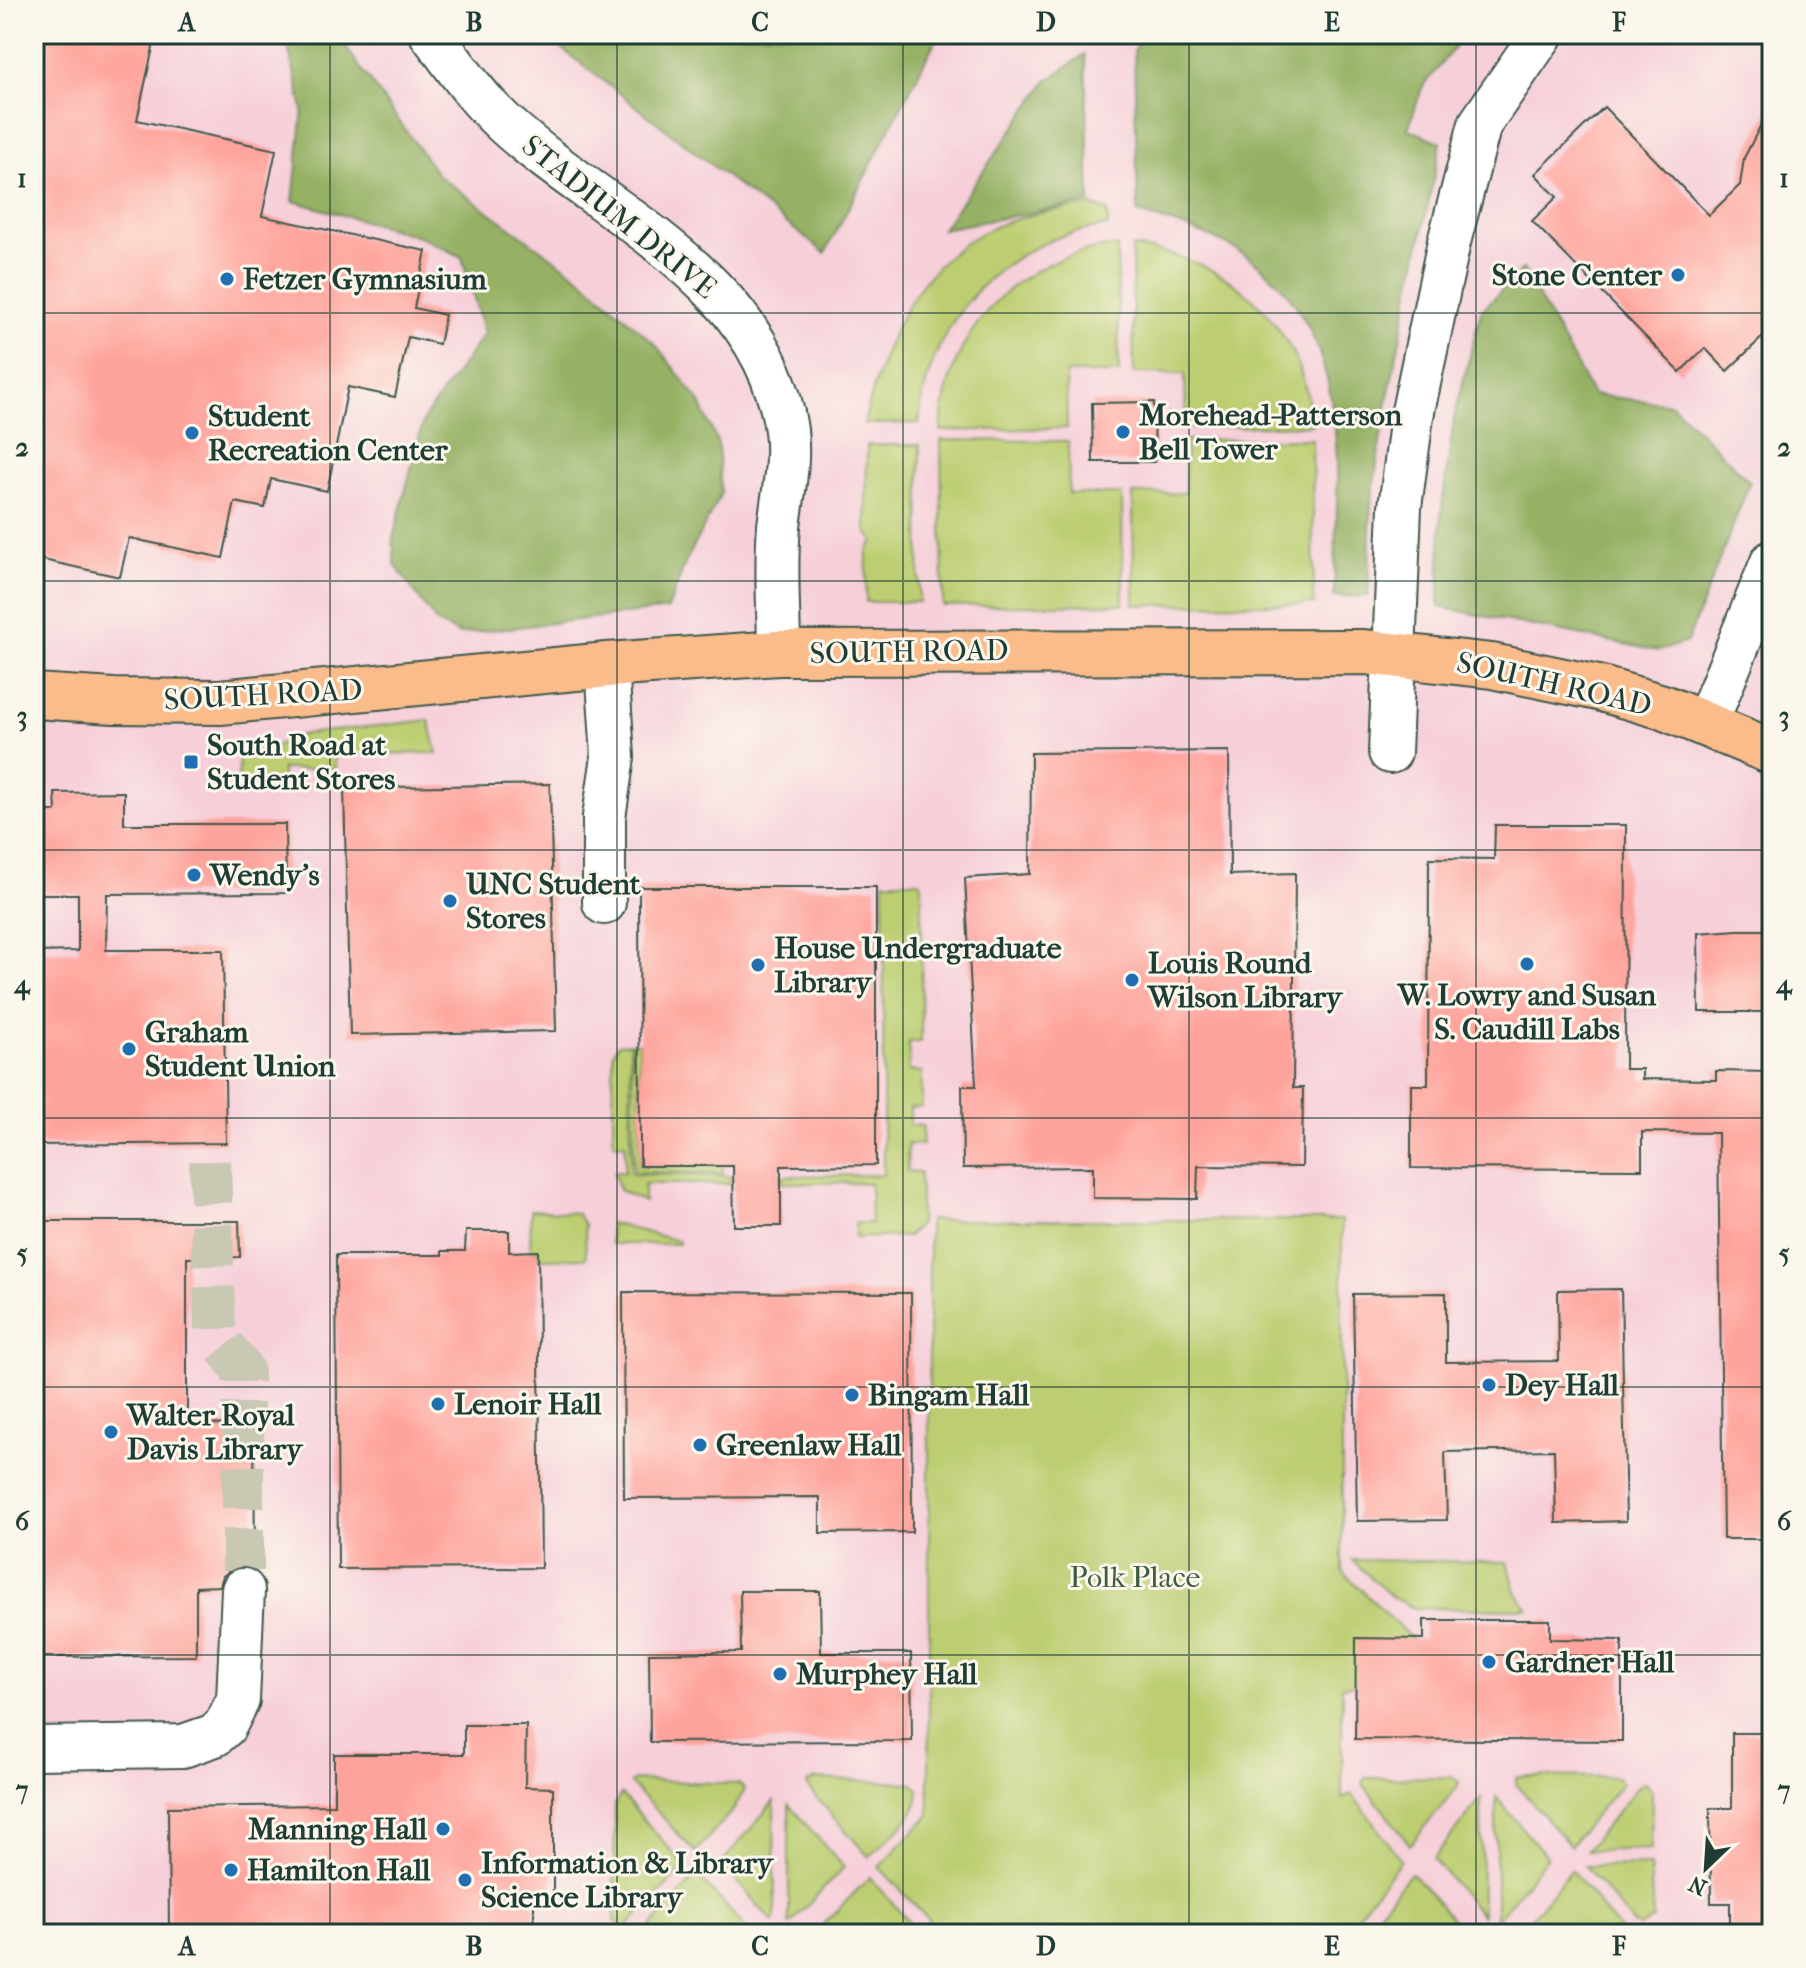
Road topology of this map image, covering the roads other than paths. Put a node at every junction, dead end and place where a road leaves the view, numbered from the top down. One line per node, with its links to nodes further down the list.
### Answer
1 (431, 34): 4 (street, STADIUM DRIVE)
2 (1542, 34): 5 (street)
3 (1772, 562): 8 (street)
4 (779, 653): 5 (main road, SOUTH ROAD); 6 (main road, SOUTH ROAD)
5 (1391, 653): 8 (main road, SOUTH ROAD); 9 (street)
6 (607, 665): 7 (main road, SOUTH ROAD); 11 (street)
7 (34, 696)
8 (1706, 724): 10 (main road, SOUTH ROAD)
9 (1390, 752)
10 (1772, 752)
11 (604, 903)
12 (243, 1590): 13 (street)
13 (34, 1748)

